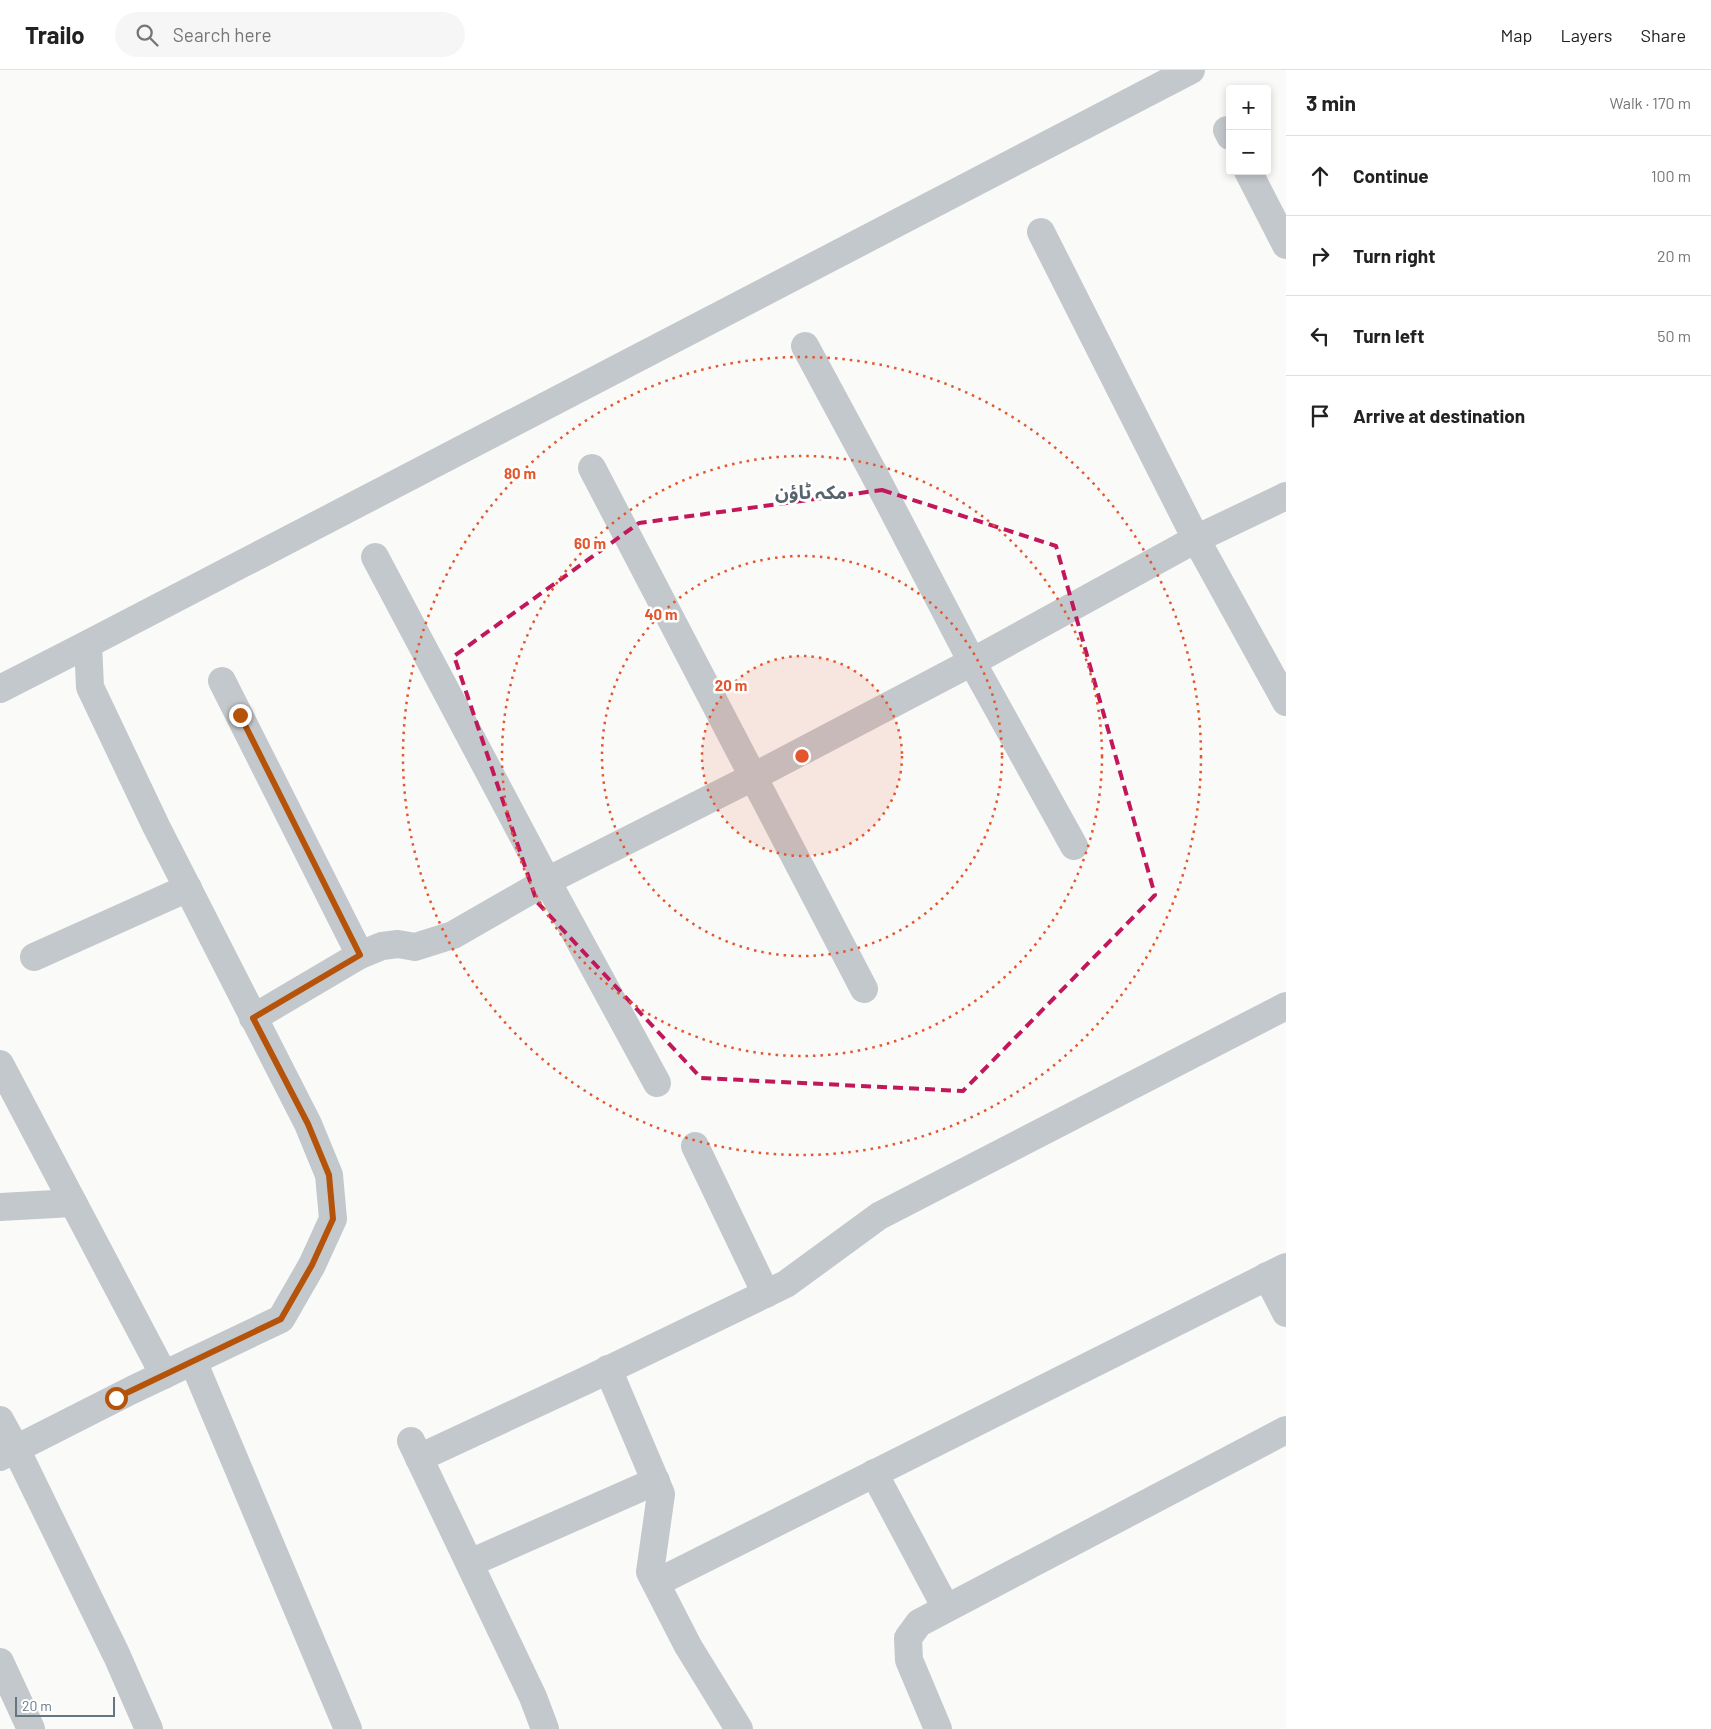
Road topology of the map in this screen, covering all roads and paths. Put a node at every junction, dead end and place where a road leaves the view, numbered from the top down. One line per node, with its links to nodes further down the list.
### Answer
1 (1191, 70): 10 (street)
2 (1250, 175): 4 (street)
3 (1041, 232): 8 (street)
4 (1286, 245)
5 (805, 346): 11 (street)
6 (592, 468): 15 (street)
7 (1286, 496): 8 (street)
8 (1196, 539): 11 (street); 14 (street)
9 (374, 557): 17 (street)
10 (88, 644): 13 (street); 18 (street)
11 (972, 662): 15 (street); 16 (street)
12 (222, 681): 19 (street)
13 (0, 690)
14 (1286, 702)
15 (753, 777): 17 (street); 21 (street)
16 (1074, 846)
17 (547, 881): 19 (street); 25 (street)
18 (188, 888): 20 (street); 23 (street)
19 (360, 955): 23 (street)
20 (34, 957)
21 (864, 989)
22 (1286, 1006): 30 (street)
23 (253, 1018): 32 (street)
24 (0, 1064): 27 (street)
25 (657, 1083)
26 (695, 1146): 30 (street)
27 (73, 1203): 28 (street); 34 (street)
28 (0, 1207)
29 (1277, 1271): 31 (street); 38 (street)
30 (766, 1294): 33 (street)
31 (1286, 1313)
32 (193, 1361): 34 (street); 46 (street)
33 (608, 1369): 39 (street); 40 (street)
34 (164, 1375): 37 (street)
35 (0, 1420): 37 (street)
36 (1286, 1430): 42 (street)
37 (8, 1453): 45 (street)
38 (874, 1473): 41 (street); 42 (street)
39 (656, 1481): 40 (street); 41 (street)
40 (470, 1563): 47 (street)
41 (656, 1583): 48 (street)
42 (946, 1608): 49 (street)
43 (0, 1662): 44 (street)
44 (31, 1729)
45 (149, 1729)
46 (348, 1729)
47 (545, 1729)
48 (739, 1729)
49 (938, 1729)

